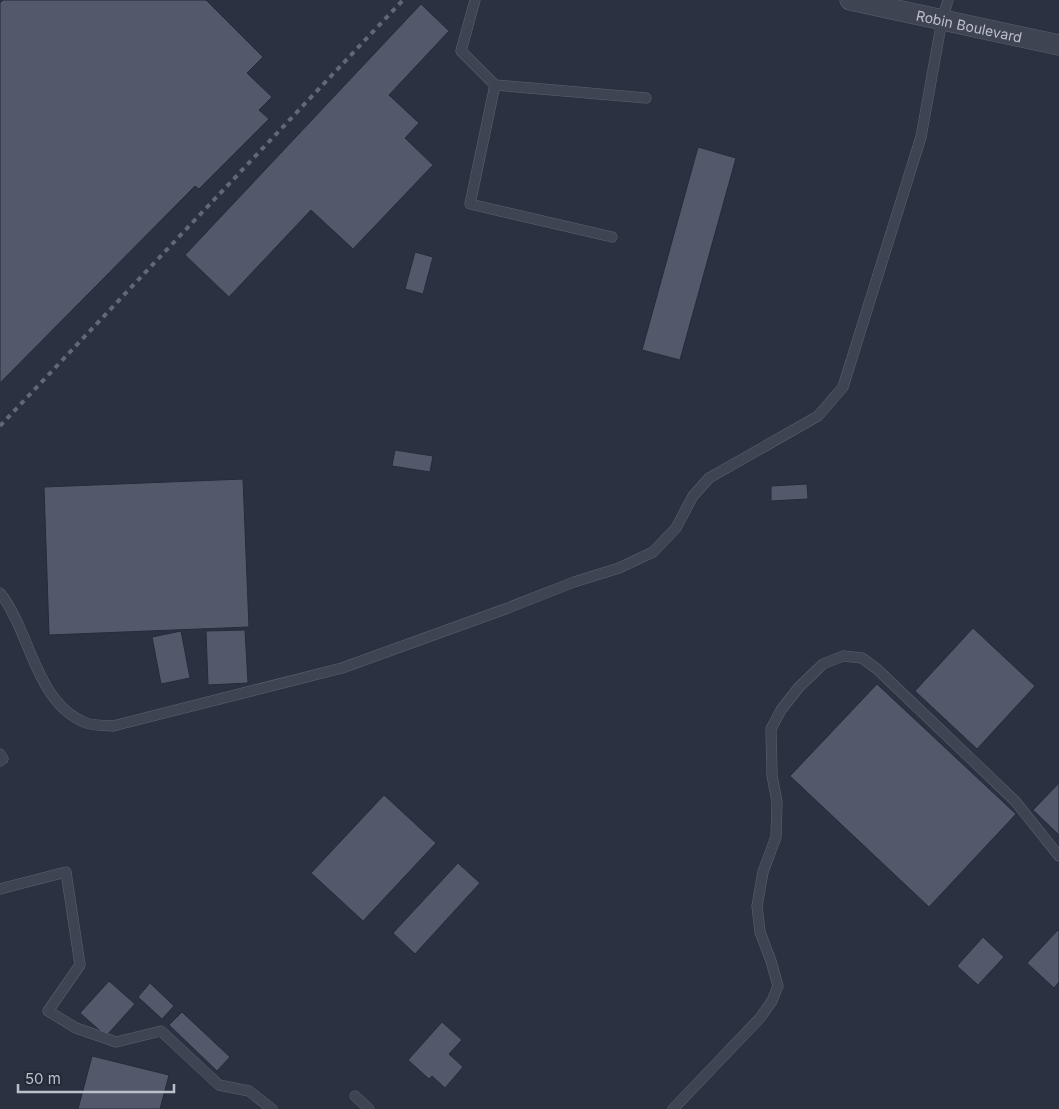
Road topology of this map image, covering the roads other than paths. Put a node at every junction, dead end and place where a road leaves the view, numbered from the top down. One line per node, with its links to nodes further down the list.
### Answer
1 (475, 0): 6 (lane)
2 (850, 0): 4 (street, Robin Boulevard)
3 (948, 0): 4 (lane)
4 (942, 20): 5 (street, Robin Boulevard); 9 (lane)
5 (1059, 45)
6 (495, 85): 7 (lane); 8 (lane)
7 (646, 98)
8 (612, 237)
9 (0, 592)
10 (0, 754): 11 (lane)
11 (0, 761)
12 (1059, 856): 17 (lane)
13 (0, 890): 15 (lane)
14 (355, 1096): 16 (lane)
15 (272, 1109)
16 (369, 1109)
17 (673, 1109)

